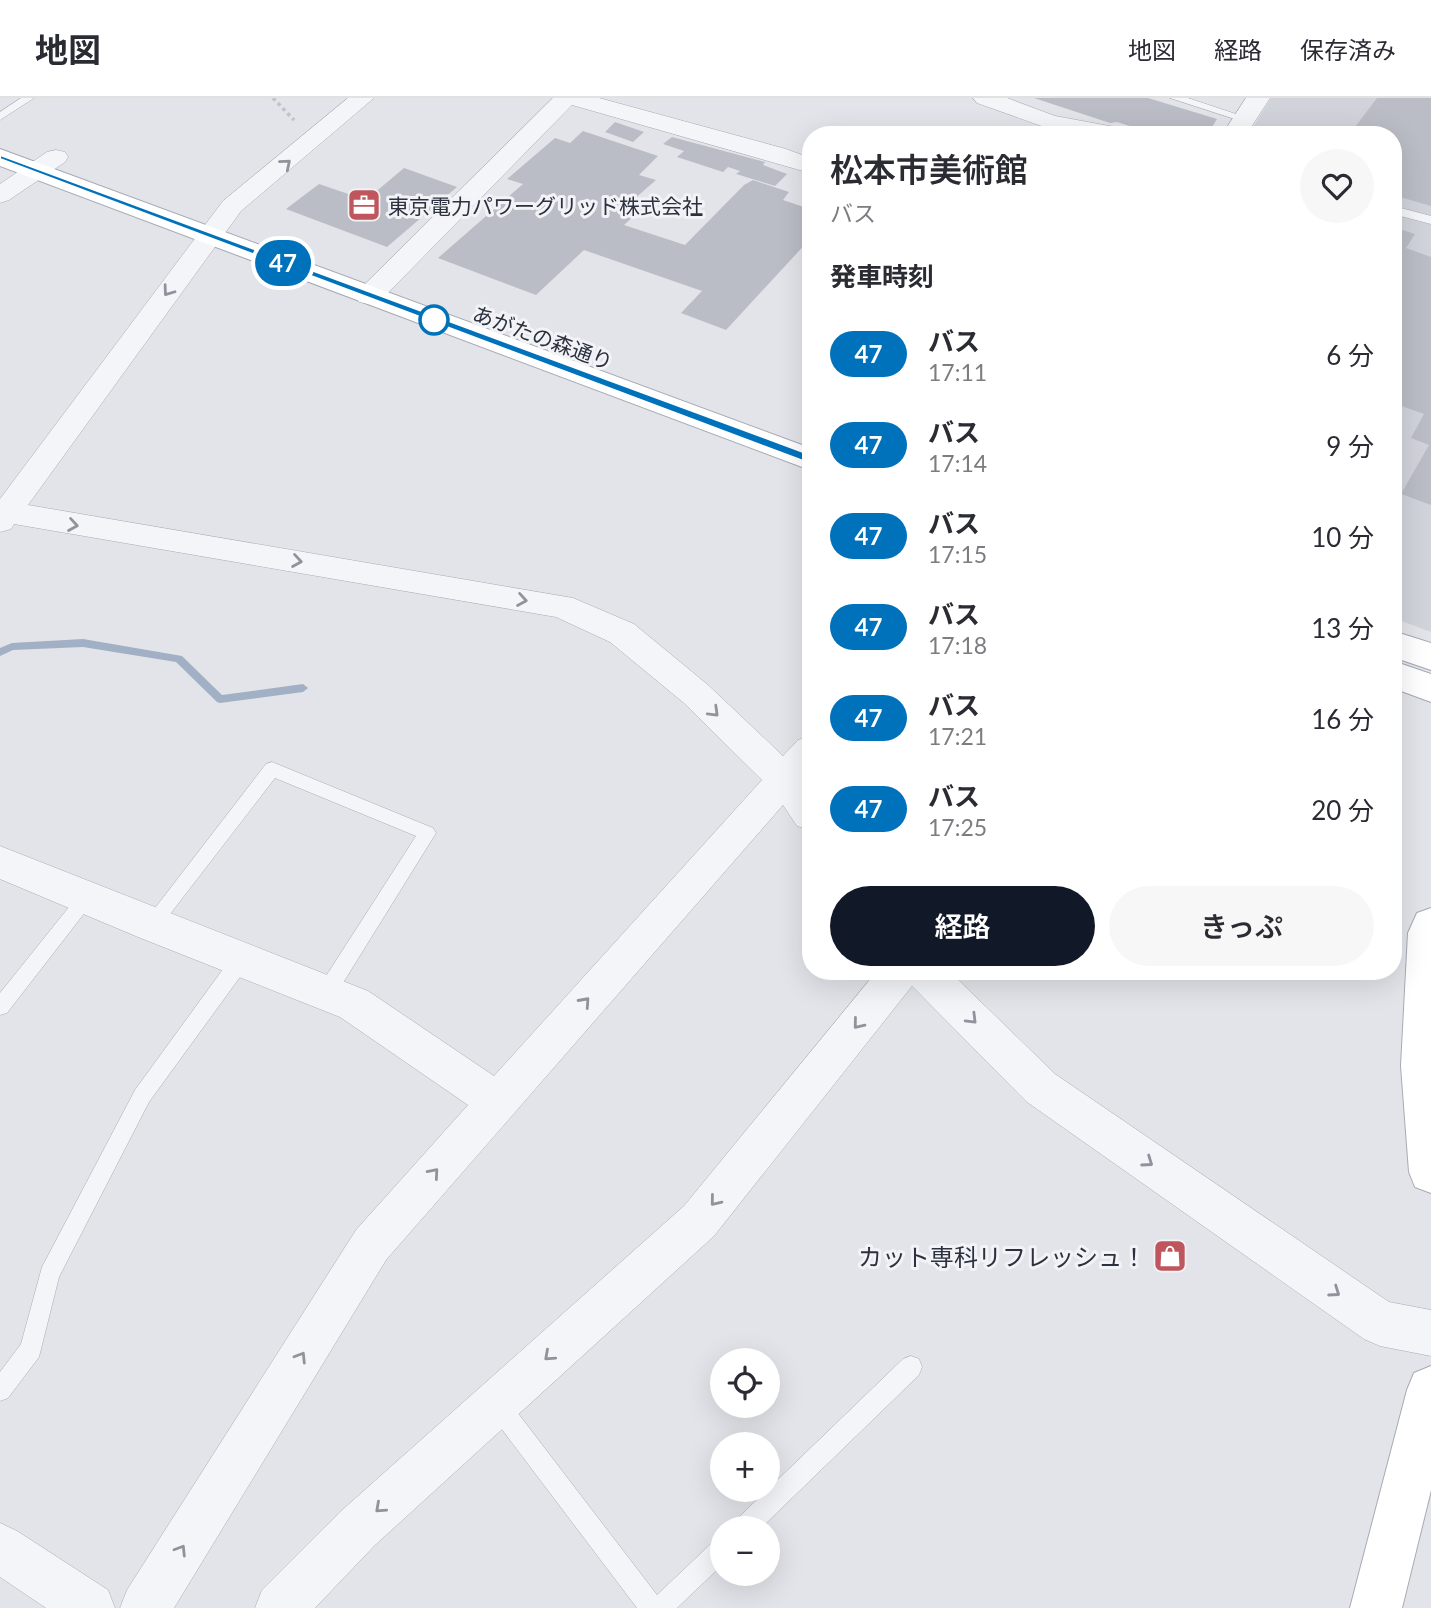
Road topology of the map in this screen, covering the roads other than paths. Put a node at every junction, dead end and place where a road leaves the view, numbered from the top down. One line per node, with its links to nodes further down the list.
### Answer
1 (28, 98): 8 (lane)
2 (362, 98): 19 (street, one-way to 2)
3 (566, 98): 20 (street)
4 (572, 98): 14 (street)
5 (985, 98): 9 (street)
6 (1176, 98): 10 (lane)
7 (1258, 98): 11 (street)
8 (0, 117)
9 (1069, 126)
10 (1237, 126)
11 (1240, 126)
12 (0, 136): 15 (main road, あがたの森通り)
13 (0, 157): 15 (main road, あがたの森通り)
14 (802, 163)
15 (46, 164): 16 (street); 19 (main road, あがたの森通り)
16 (0, 195)
17 (1402, 212): 18 (lane)
18 (1431, 220)
19 (215, 228): 20 (main road, あがたの森通り); 23 (street, one-way to 23)
20 (376, 288): 21 (main road, あがたの森通り); 22 (main road, あがたの森通り)
21 (802, 430)
22 (802, 456)
23 (2, 515): 28 (street, one-way to 28)
24 (1402, 647): 25 (main road)
25 (1431, 657)
26 (1402, 677): 27 (main road)
27 (1431, 688)
28 (798, 765): 38 (street, one-way to 28)
29 (0, 862): 30 (street)
30 (87, 897): 31 (street); 37 (lane)
31 (151, 925): 33 (street); 36 (lane)
32 (1431, 925): 39 (main road)
33 (241, 960): 36 (street); 42 (lane)
34 (894, 980): 44 (street, one-way to 44)
35 (932, 980): 40 (street, one-way to 40)
36 (326, 993): 38 (street)
37 (0, 1007)
38 (496, 1101): 49 (street, one-way to 38)
39 (1431, 1172)
40 (1431, 1333)
41 (911, 1367): 45 (lane)
42 (0, 1390)
43 (1431, 1390): 53 (main road)
44 (496, 1403): 50 (street, one-way to 50); 51 (lane)
45 (756, 1516)
46 (0, 1548): 48 (street)
47 (710, 1560): 52 (lane)
48 (90, 1608)
49 (145, 1608)
50 (280, 1608)
51 (653, 1608)
52 (660, 1608)
53 (1376, 1608)

